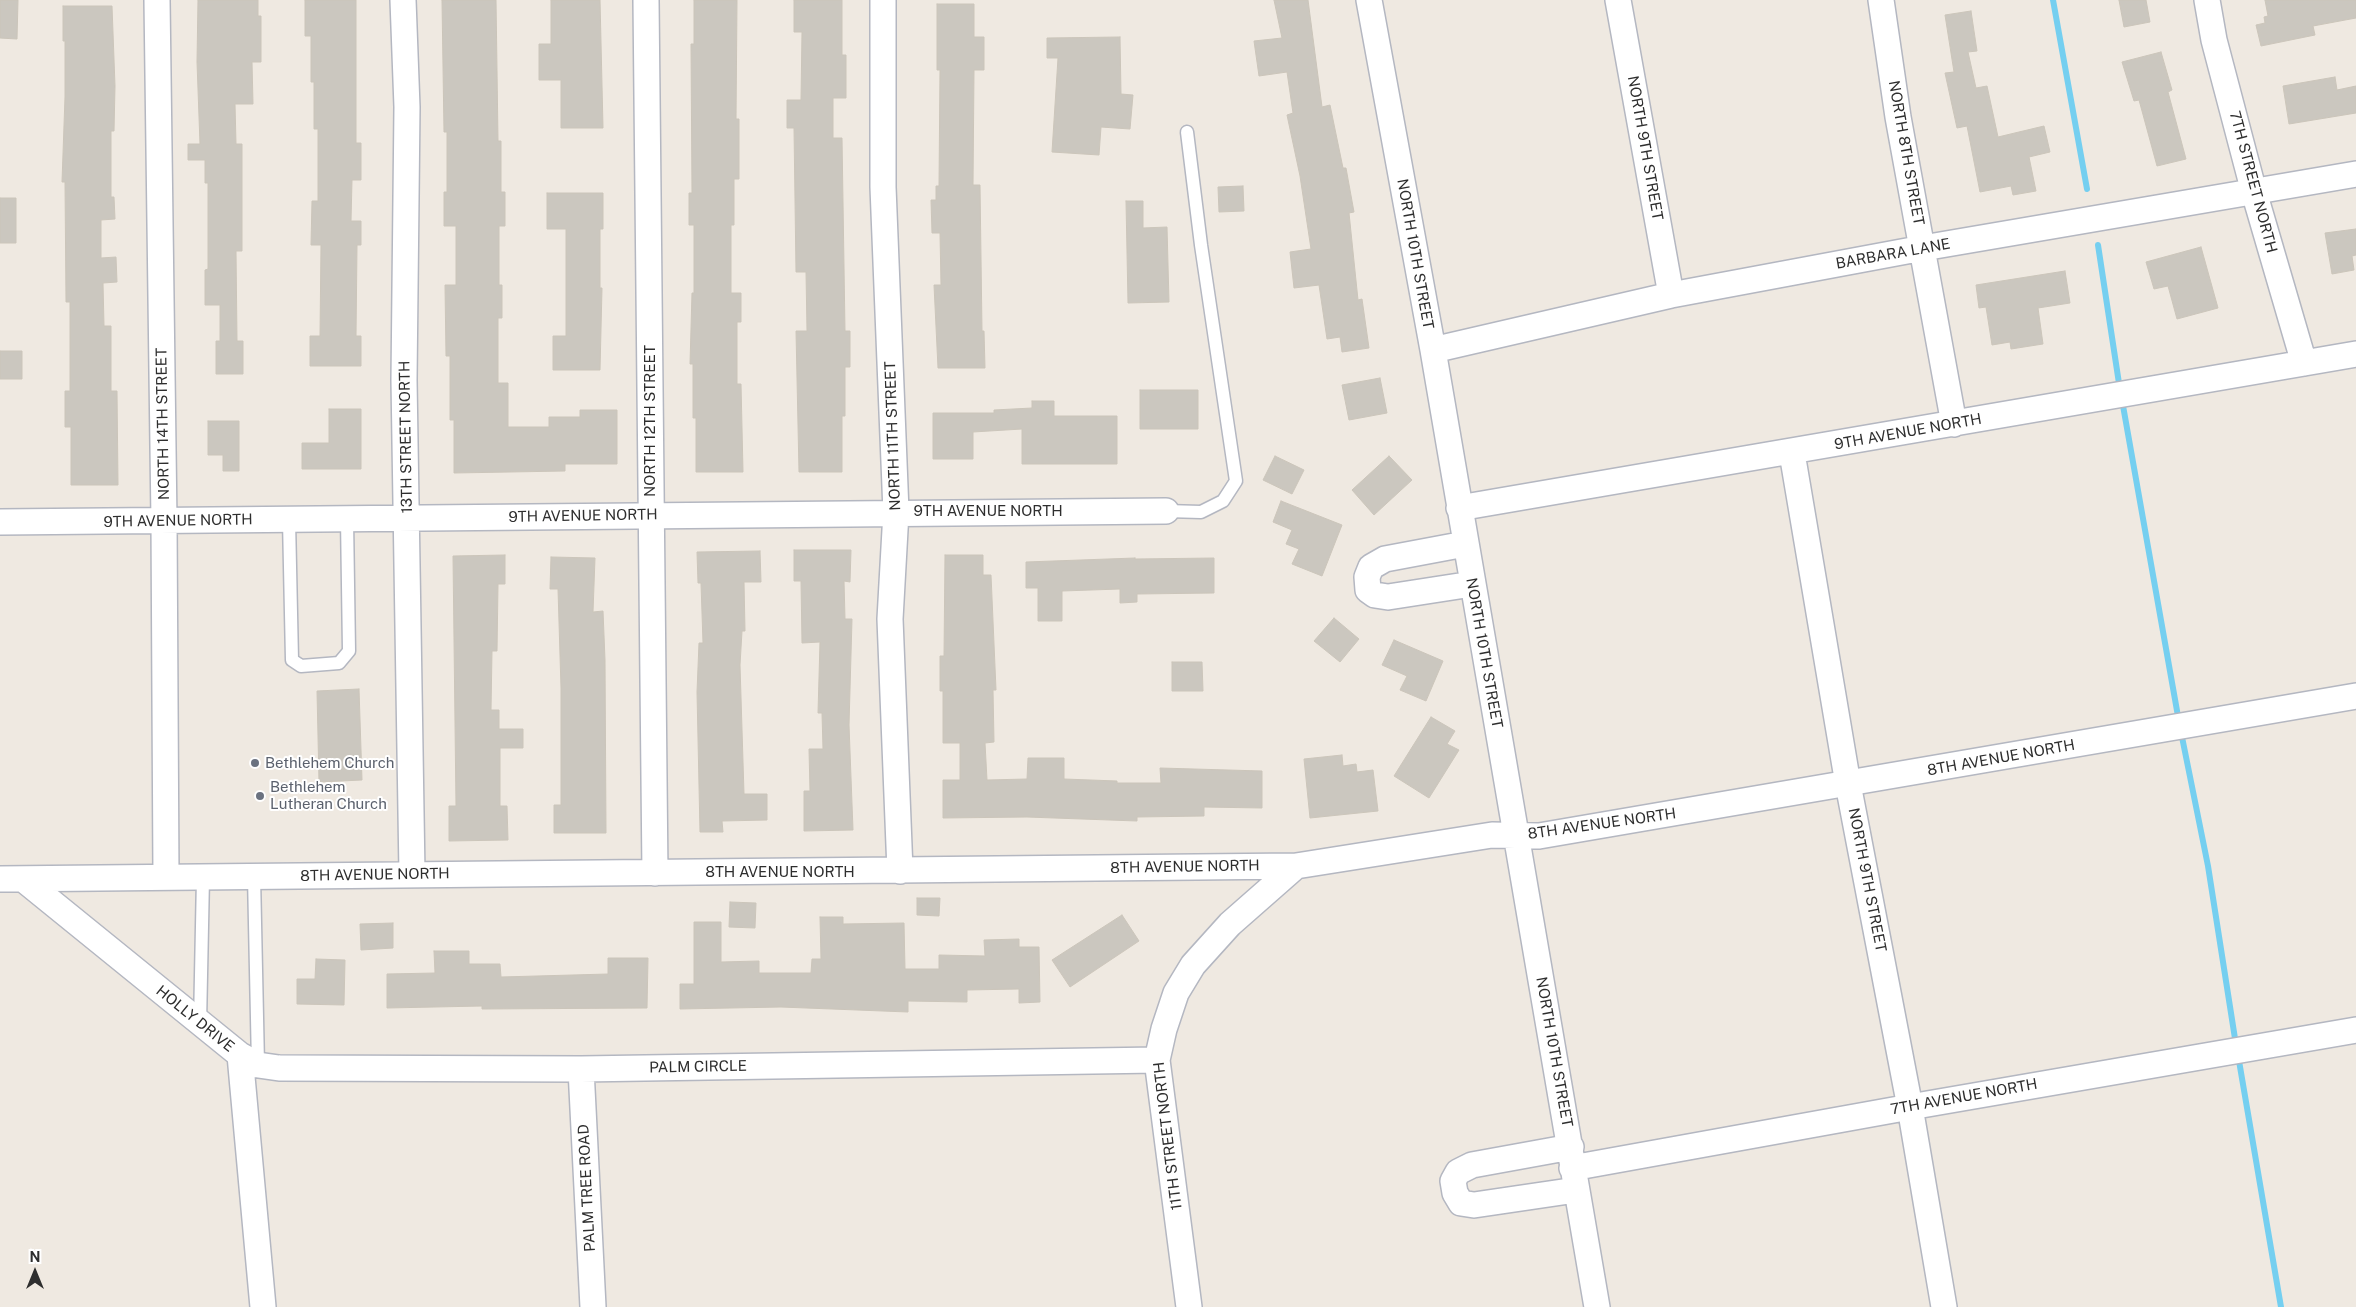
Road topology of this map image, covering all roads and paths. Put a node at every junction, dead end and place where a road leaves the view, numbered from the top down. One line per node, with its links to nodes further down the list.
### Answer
1 (157, 0): 26 (street, NORTH 14TH STREET)
2 (403, 0): 23 (street, 13TH STREET NORTH)
3 (646, 0): 22 (street, NORTH 12TH STREET)
4 (883, 0): 21 (street, NORTH 11TH STREET)
5 (1369, 0): 14 (street, NORTH 10TH STREET)
6 (1618, 0): 13 (street, NORTH 9TH STREET)
7 (1881, 0): 12 (street, NORTH 8TH STREET)
8 (2207, 0): 11 (street, 7TH STREET NORTH)
9 (1187, 132): 20 (lane)
10 (2356, 174): 11 (street, BARBARA LANE)
11 (2254, 192): 12 (street, BARBARA LANE); 16 (street, 7TH STREET NORTH)
12 (1923, 248): 13 (street, BARBARA LANE); 17 (street, NORTH 8TH STREET)
13 (1671, 295): 14 (street, BARBARA LANE)
14 (1433, 350): 19 (street, NORTH 10TH STREET)
15 (2356, 354): 16 (street, 9TH AVENUE NORTH)
16 (2304, 362): 17 (street, 9TH AVENUE NORTH)
17 (1954, 424): 18 (street, 9TH AVENUE NORTH)
18 (1792, 453): 19 (street, 9TH AVENUE NORTH); 31 (street, NORTH 9TH STREET)
19 (1460, 508): 28 (street, NORTH 10TH STREET)
20 (1166, 510): 21 (street, 9TH AVENUE NORTH)
21 (896, 512): 22 (street, 9TH AVENUE NORTH); 34 (street, NORTH 11TH STREET)
22 (651, 516): 23 (street, 9TH AVENUE NORTH); 35 (street, NORTH 12TH STREET)
23 (406, 518): 24 (street, 9TH AVENUE NORTH); 36 (street, 13TH STREET NORTH)
24 (347, 519): 25 (street, 9TH AVENUE NORTH); 25 (lane)
25 (289, 520): 26 (street, 9TH AVENUE NORTH)
26 (164, 521): 27 (street, 9TH AVENUE NORTH); 38 (street, NORTH 14TH STREET)
27 (0, 522)
28 (1465, 544): 29 (street, NORTH 10TH STREET); 29 (street)
29 (1472, 584): 32 (street, NORTH 10TH STREET)
30 (2356, 696): 31 (street, 8TH AVENUE NORTH)
31 (1848, 784): 32 (street, 8TH AVENUE NORTH); 46 (street, NORTH 9TH STREET)
32 (1516, 836): 33 (street, 8TH AVENUE NORTH); 47 (street, NORTH 10TH STREET)
33 (1296, 866): 34 (street, 8TH AVENUE NORTH); 44 (street, 11TH STREET NORTH)
34 (900, 871): 35 (street, 8TH AVENUE NORTH)
35 (655, 872): 36 (street, 8TH AVENUE NORTH)
36 (412, 874): 37 (street, 8TH AVENUE NORTH)
37 (254, 876): 39 (street, 8TH AVENUE NORTH); 43 (lane)
38 (166, 877): 39 (street, 8TH AVENUE NORTH); 40 (street, 8TH AVENUE NORTH)
39 (202, 877): 41 (lane)
40 (12, 879): 41 (street, HOLLY DRIVE)
41 (200, 1024): 43 (street, HOLLY DRIVE)
42 (2356, 1030): 46 (street, 7TH AVENUE NORTH)
43 (249, 1060): 45 (street, PALM CIRCLE); 48 (street, HOLLY DRIVE)
44 (1157, 1060): 45 (street, PALM CIRCLE); 50 (street, 11TH STREET NORTH)
45 (581, 1069): 49 (street, PALM TREE ROAD)
46 (1910, 1106): 47 (street, 7TH AVENUE NORTH); 52 (street, NORTH 9TH STREET)
47 (1573, 1168): 51 (street, NORTH 10TH STREET)
48 (262, 1307)
49 (593, 1307)
50 (1189, 1307)
51 (1597, 1307)
52 (1944, 1307)

